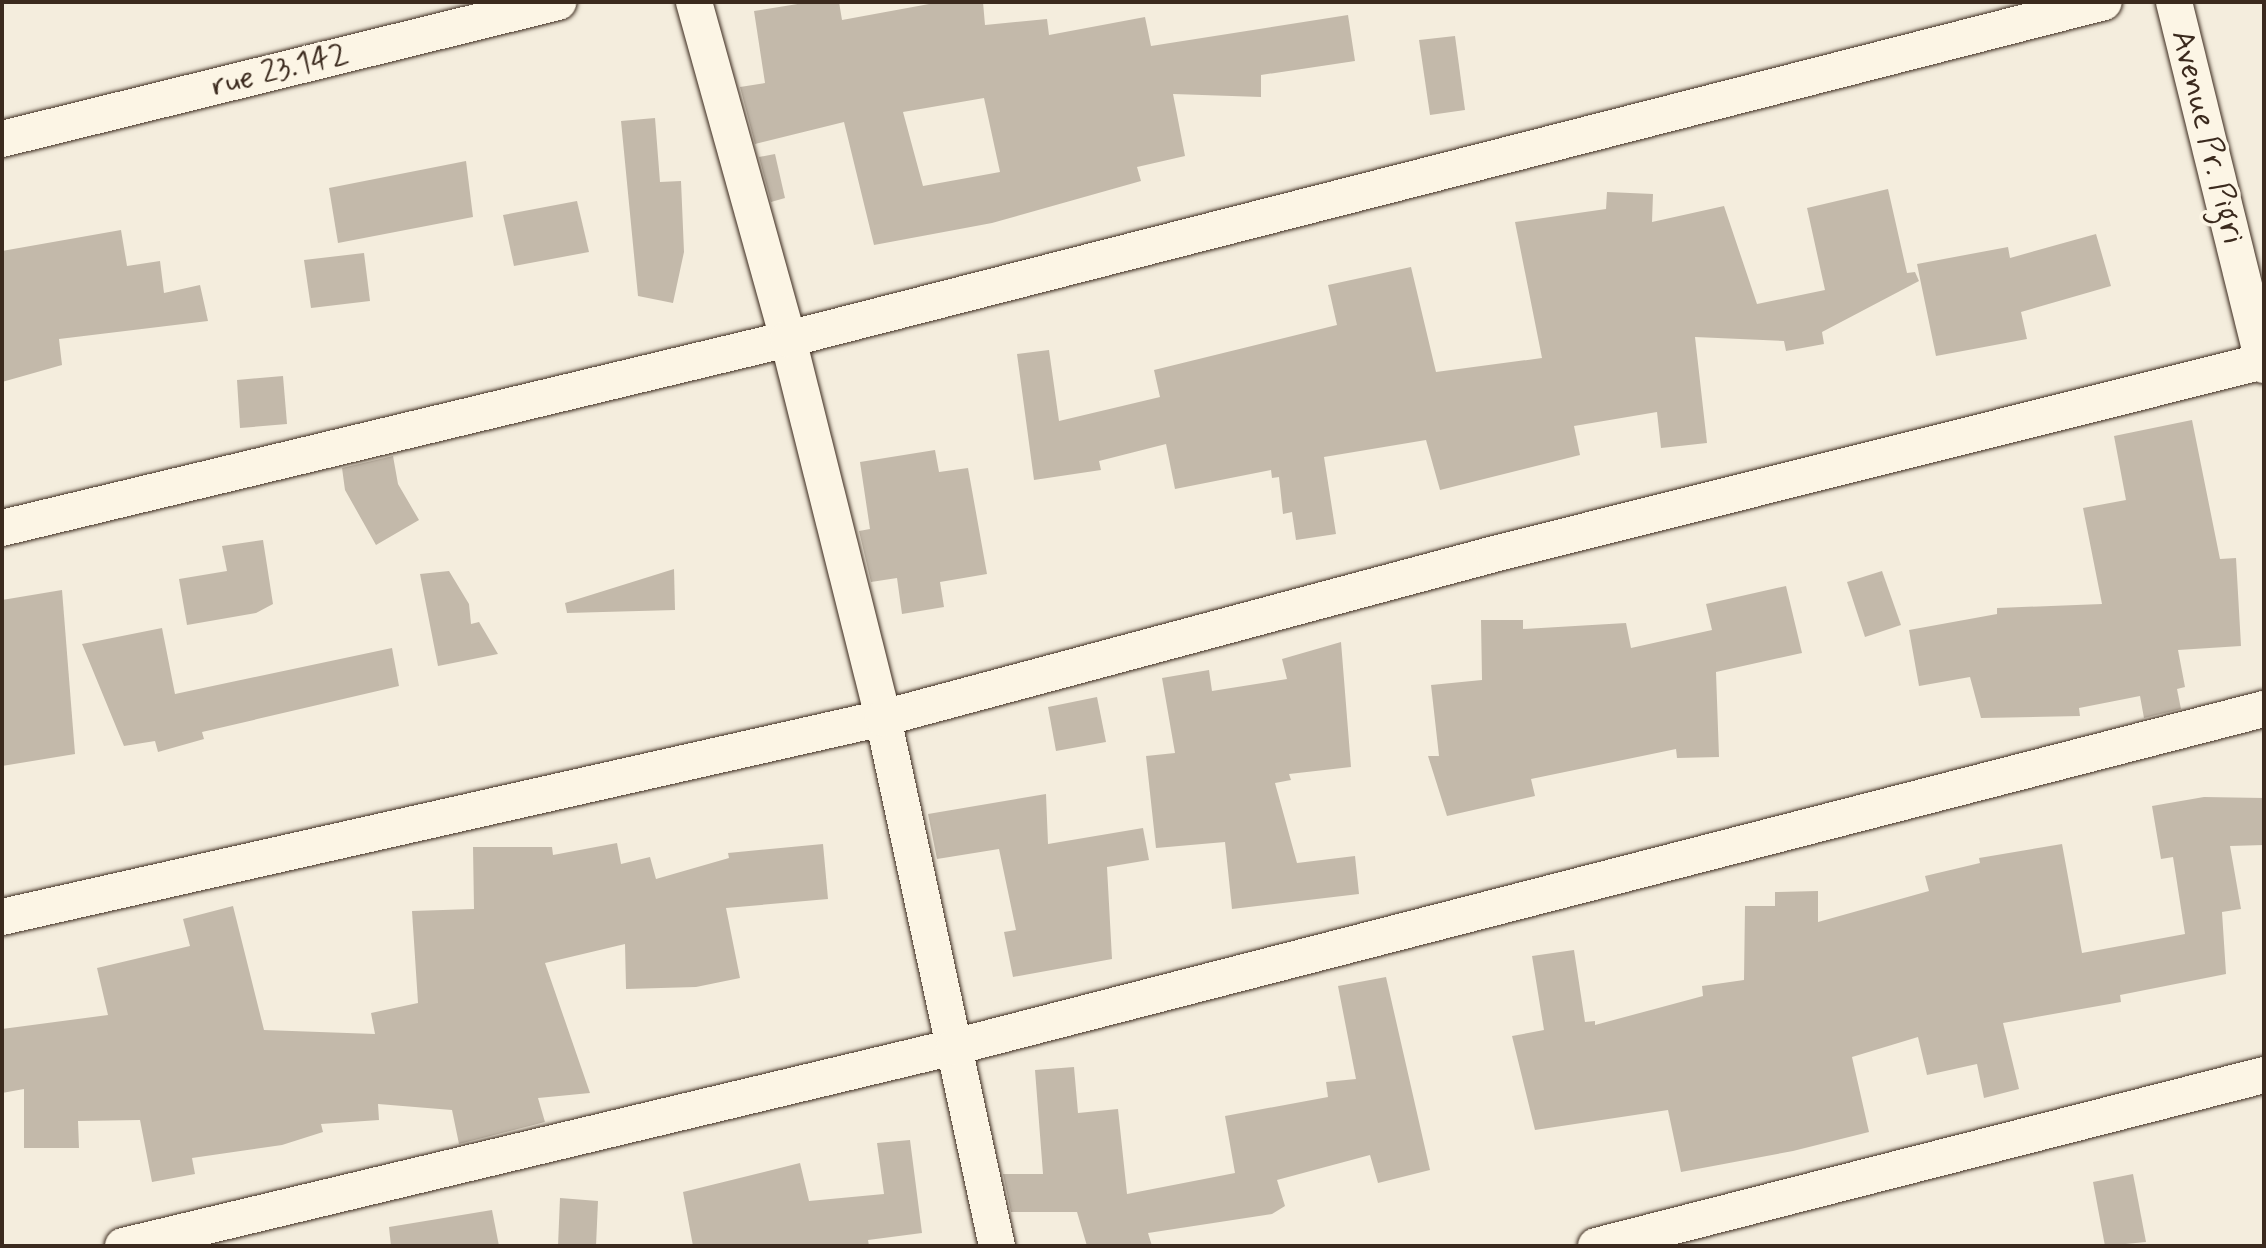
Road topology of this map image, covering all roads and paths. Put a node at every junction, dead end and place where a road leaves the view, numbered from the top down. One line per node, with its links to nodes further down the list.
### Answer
1 (558, 2): 5 (street, rue 23.142)
2 (694, 2): 6 (street)
3 (2104, 2): 6 (street)
4 (2174, 2): 7 (street, Avenue Pr. Pigri)
5 (2, 139)
6 (788, 339): 8 (street); 10 (street)
7 (2264, 362): 10 (street)
8 (2, 528)
9 (2264, 709): 12 (street)
10 (883, 718): 11 (street); 12 (street)
11 (2, 917)
12 (954, 1047): 14 (street); 15 (street)
13 (2264, 1075): 16 (street)
14 (123, 1246)
15 (997, 1246)
16 (1596, 1246)

